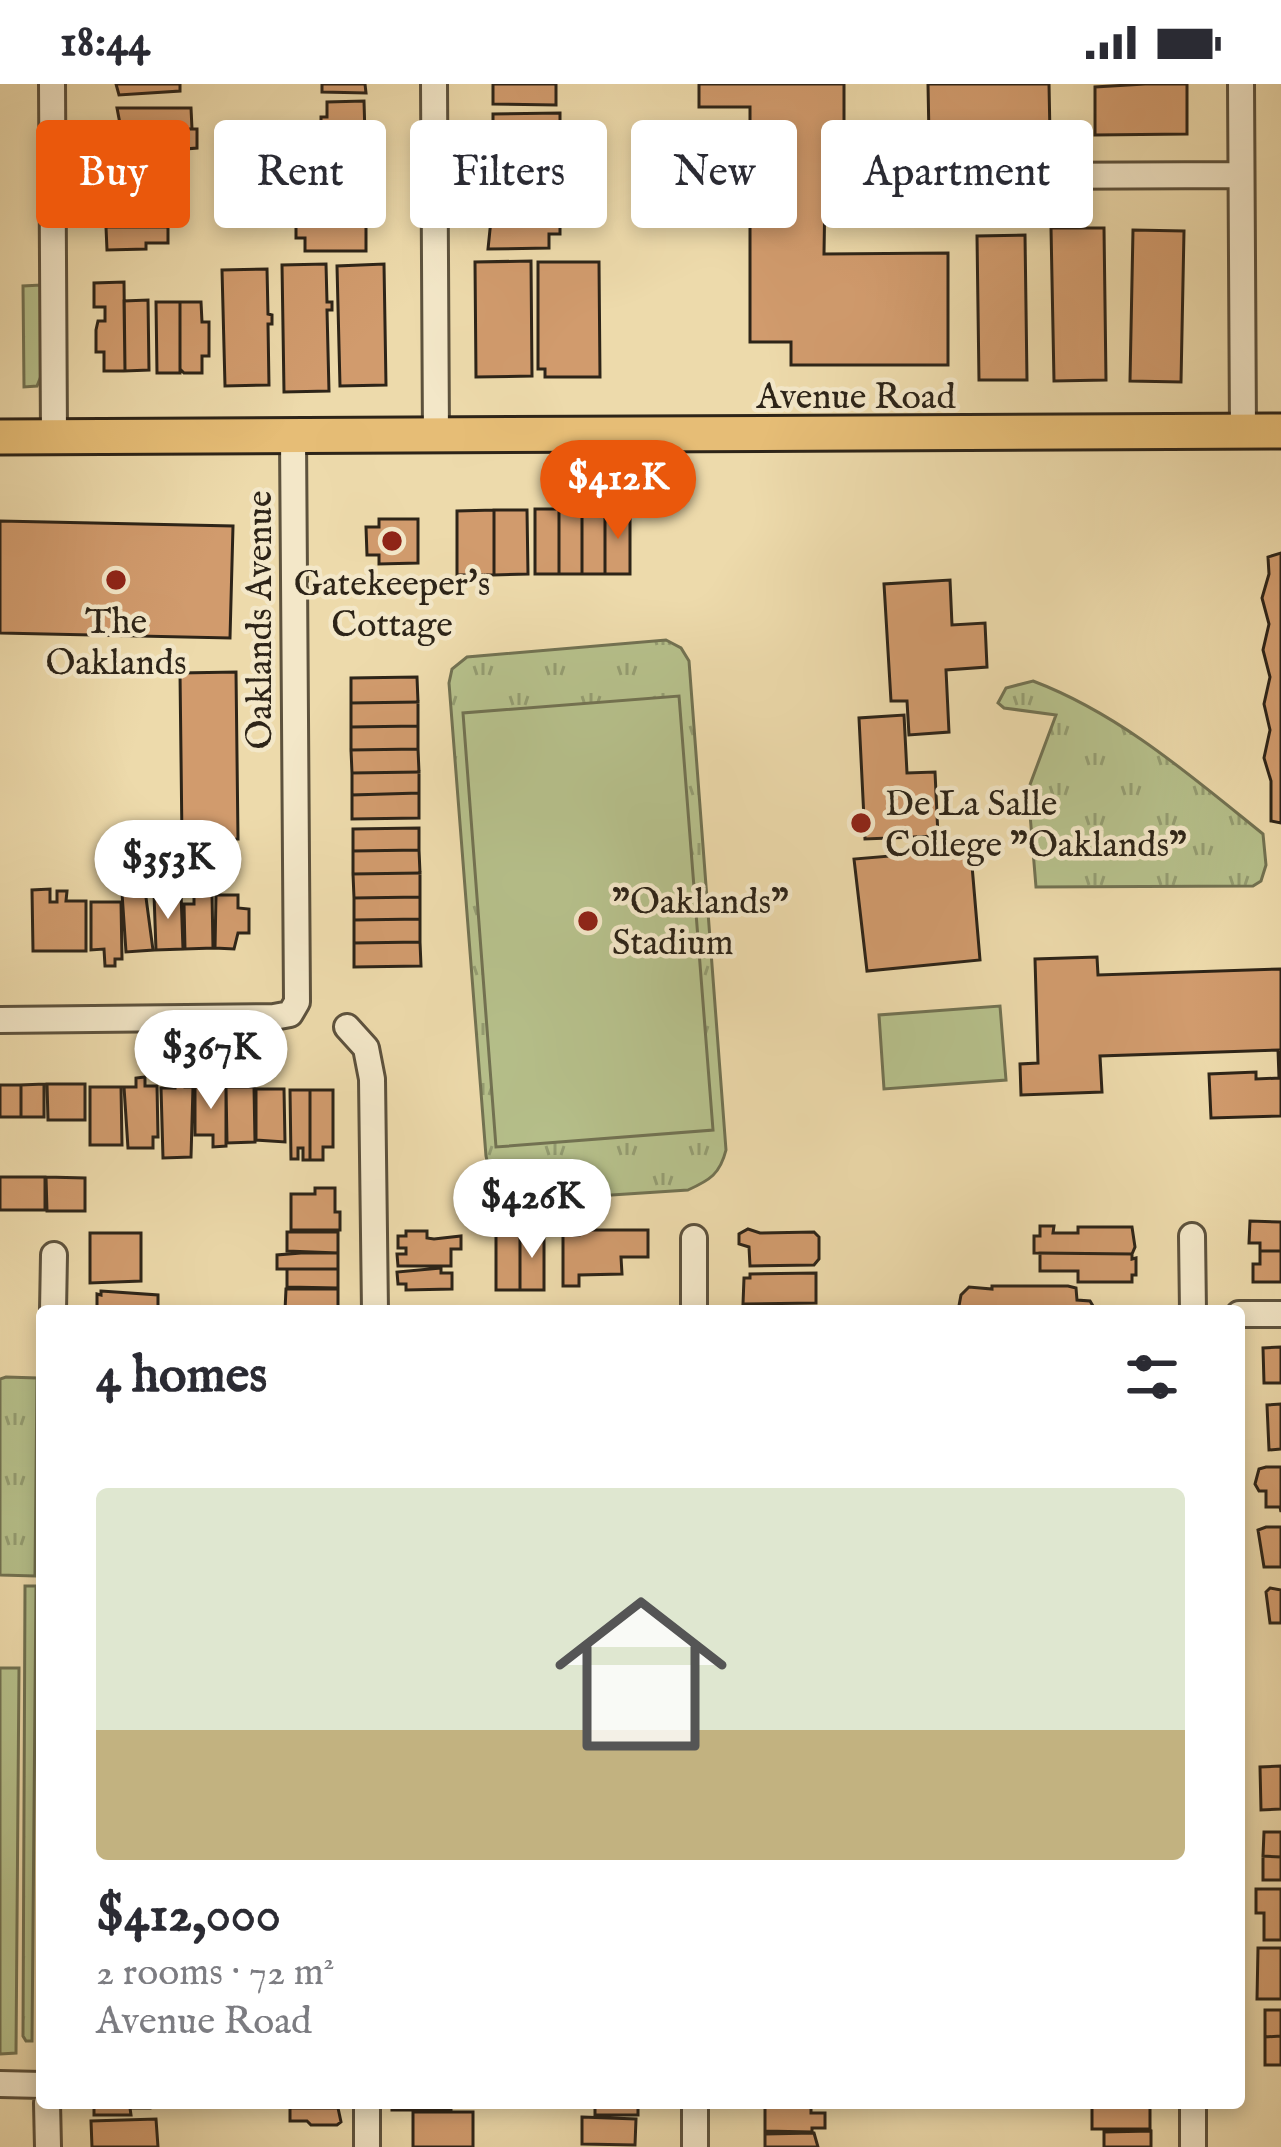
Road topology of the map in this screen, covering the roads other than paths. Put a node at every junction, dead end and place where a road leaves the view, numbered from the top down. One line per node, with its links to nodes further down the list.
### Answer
1 (52, 84): 8 (street)
2 (434, 84): 11 (street)
3 (1241, 84): 4 (street)
4 (1240, 175): 5 (street); 7 (street)
5 (1093, 176)
6 (1281, 431): 7 (main road, Avenue Road)
7 (1243, 432): 11 (main road, Avenue Road)
8 (54, 436): 9 (main road, Avenue Road); 10 (main road, Avenue Road)
9 (0, 437)
10 (293, 437): 11 (main road, Avenue Road); 12 (street, Oaklands Avenue)
11 (436, 437)
12 (0, 1020)
13 (347, 1027): 18 (street)
14 (1192, 1236): 20 (street)
15 (694, 1238): 19 (street)
16 (54, 1255): 17 (street)
17 (53, 1305)
18 (375, 1305)
19 (694, 1305)
20 (1193, 1305)
21 (1245, 1314): 22 (street)
22 (1281, 1314)
23 (0, 2084): 24 (street)
24 (36, 2085)
25 (47, 2109): 29 (street)
26 (367, 2109): 30 (street)
27 (695, 2109): 31 (street)
28 (1193, 2109): 32 (street)
29 (48, 2147)
30 (367, 2147)
31 (695, 2147)
32 (1193, 2147)

